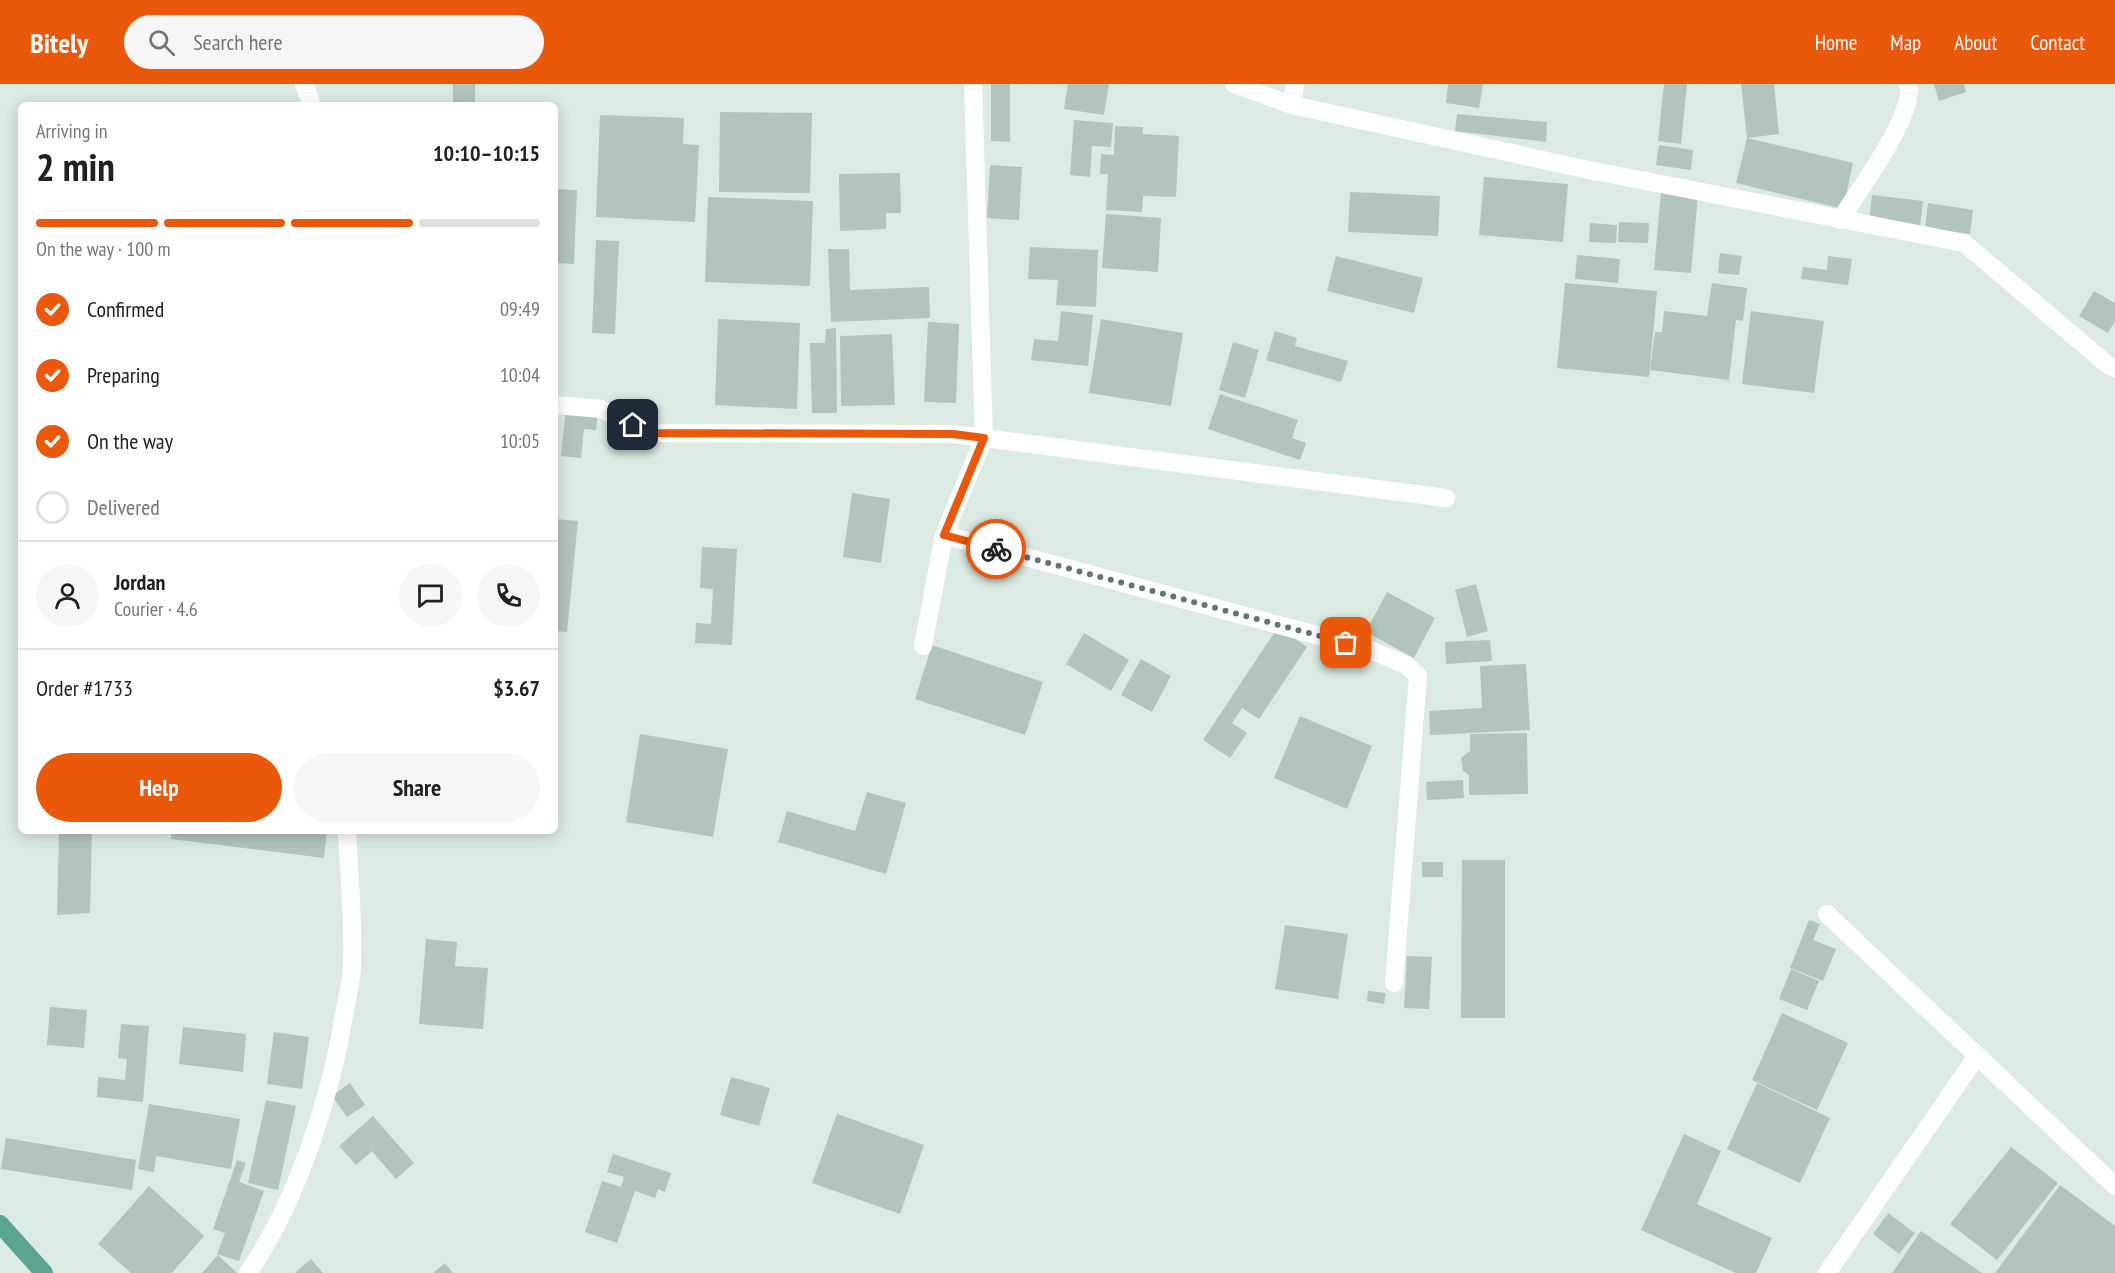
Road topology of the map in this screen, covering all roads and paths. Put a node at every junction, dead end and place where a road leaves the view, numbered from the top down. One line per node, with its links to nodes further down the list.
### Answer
1 (304, 84): 6 (street)
2 (973, 84): 11 (street)
3 (1234, 84): 7 (street)
4 (1295, 84): 7 (street)
5 (1908, 84): 8 (street)
6 (311, 102)
7 (1292, 105): 8 (street)
8 (1840, 220): 9 (street)
9 (2115, 368)
10 (558, 405): 11 (street)
11 (984, 438): 12 (street); 13 (street)
12 (1446, 498)
13 (944, 535): 14 (street); 17 (street)
14 (923, 646)
15 (347, 834): 22 (street)
16 (1827, 914): 18 (street)
17 (1394, 982)
18 (1977, 1056): 19 (street); 23 (street)
19 (2115, 1186)
20 (0, 1224): 21 (main road)
21 (44, 1273)
22 (248, 1273)
23 (1827, 1273)

